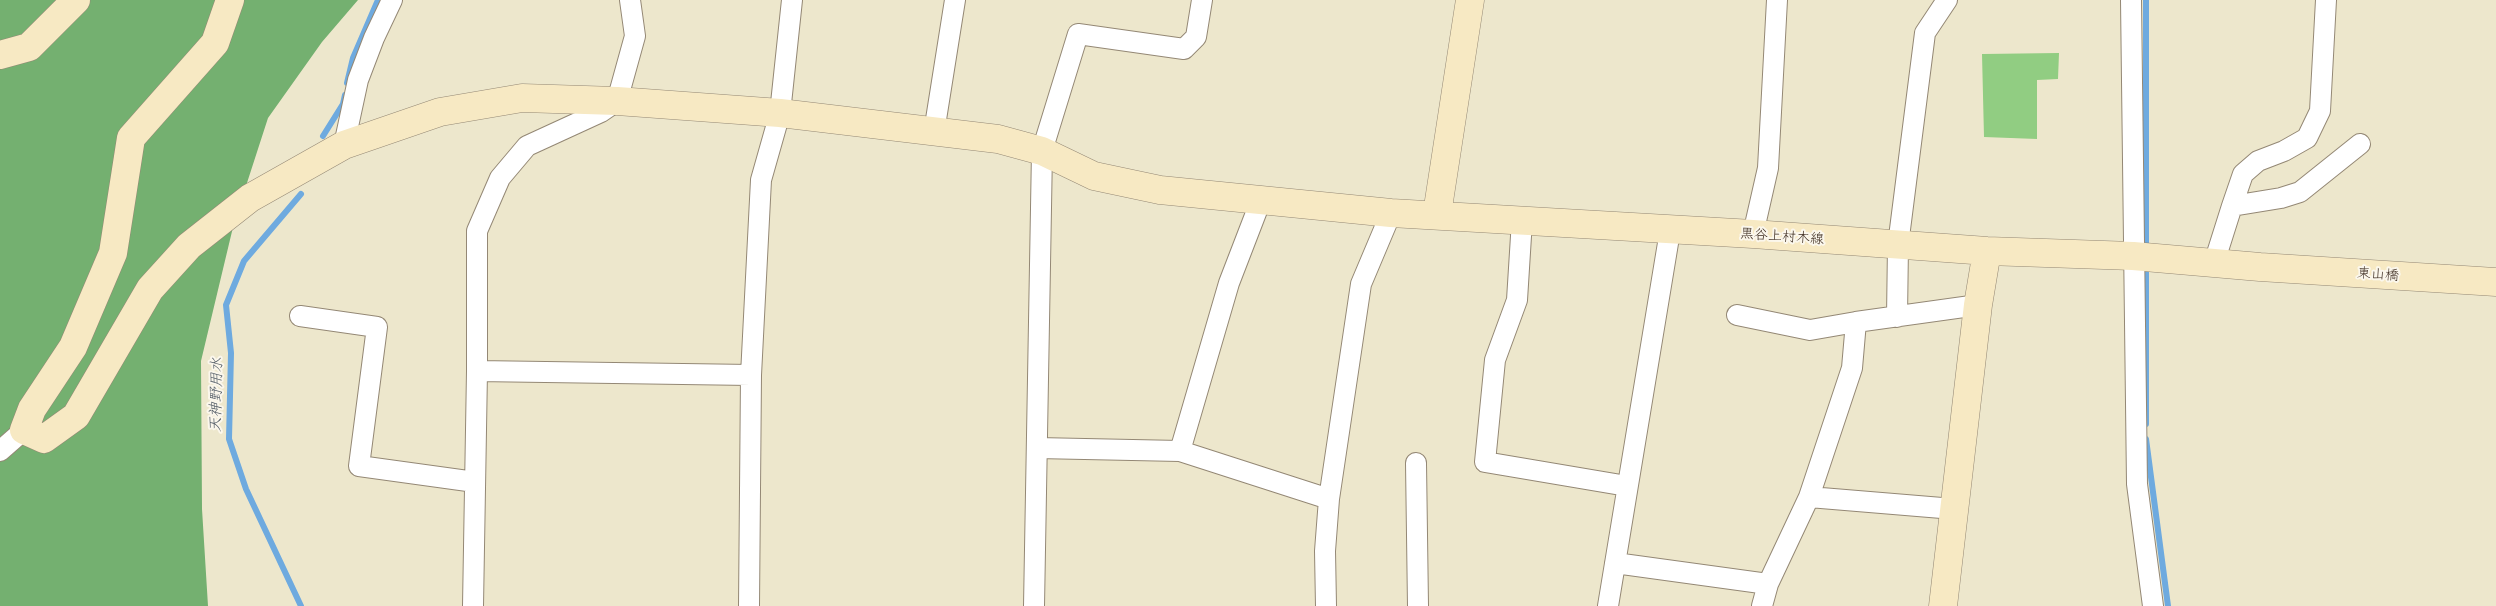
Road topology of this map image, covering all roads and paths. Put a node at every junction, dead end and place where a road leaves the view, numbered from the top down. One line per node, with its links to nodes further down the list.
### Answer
1 (76, 0): 13 (street)
2 (230, 0): 39 (street)
3 (392, 0): 18 (street)
4 (630, 0): 14 (street)
5 (792, 0): 15 (street)
6 (955, 0): 16 (street)
7 (1202, 0): 19 (street)
8 (1470, 0): 23 (street)
9 (1777, 0): 26 (street)
10 (1947, 0): 27 (street)
11 (2131, 0): 29 (street)
12 (2326, 0): 21 (street)
13 (0, 55)
14 (617, 101): 15 (street, 黒谷上村木線); 18 (street, 黒谷上村木線); 37 (street)
15 (780, 113): 16 (street, 黒谷上村木線); 38 (street)
16 (934, 132): 19 (street, 黒谷上村木線)
17 (2360, 144): 21 (street)
18 (344, 145): 39 (street, 黒谷上村木線)
19 (1042, 152): 20 (street, 黒谷上村木線); 40 (street)
20 (1261, 200): 22 (street, 黒谷上村木線); 42 (street)
21 (2232, 206): 30 (street)
22 (1391, 213): 23 (street, 黒谷上村木線); 47 (street)
23 (1437, 214): 24 (street, 黒谷上村木線)
24 (1522, 220): 25 (street, 黒谷上村木線); 45 (street)
25 (1670, 231): 26 (street, 黒谷上村木線); 45 (street)
26 (1753, 234): 27 (street, 黒谷上村木線)
27 (1898, 245): 28 (street, 黒谷上村木線); 35 (street)
28 (1987, 251): 29 (street, 黒谷上村木線); 32 (street)
29 (2133, 256): 30 (street, 東山橋); 59 (street)
30 (2214, 263): 31 (street, 東山橋)
31 (2496, 282)
32 (1978, 306): 35 (street); 48 (street)
33 (1737, 315): 36 (street)
34 (300, 316): 44 (street)
35 (1897, 316): 36 (street)
36 (1856, 322): 46 (street)
37 (477, 371): 38 (street); 44 (street)
38 (751, 375): 52 (street)
39 (24, 430): 41 (street)
40 (1037, 448): 42 (street); 53 (street)
41 (0, 451)
42 (1180, 451): 47 (street)
43 (1416, 463): 55 (street)
44 (475, 482): 51 (street)
45 (1627, 486): 49 (street)
46 (1809, 497): 48 (street); 50 (street)
47 (1329, 499): 54 (street)
48 (1954, 509): 58 (street)
49 (1615, 563): 50 (street); 56 (street)
50 (1768, 584): 57 (street)
51 (473, 606)
52 (748, 606)
53 (1034, 606)
54 (1326, 606)
55 (1418, 606)
56 (1608, 606)
57 (1762, 606)
58 (1943, 606)
59 (2153, 606)

